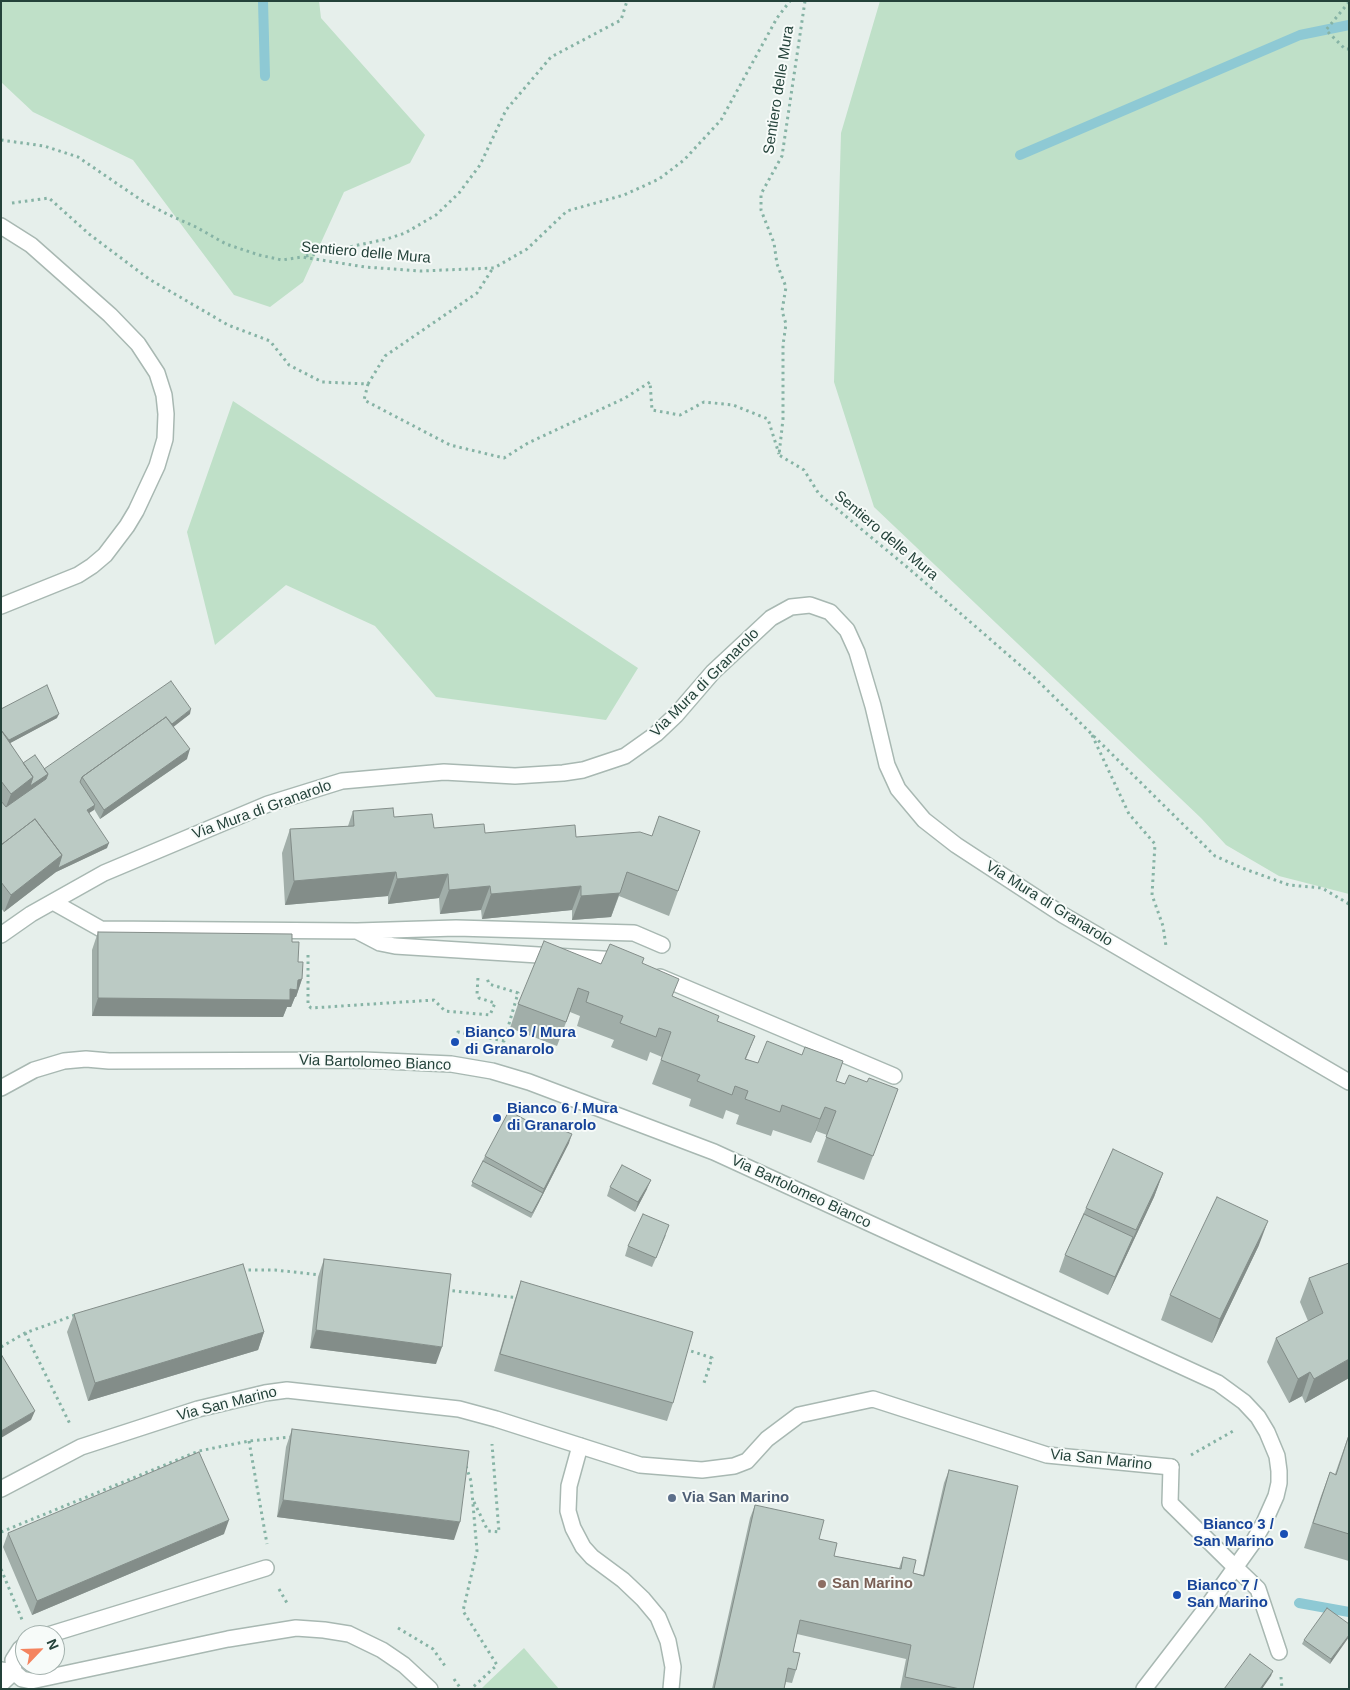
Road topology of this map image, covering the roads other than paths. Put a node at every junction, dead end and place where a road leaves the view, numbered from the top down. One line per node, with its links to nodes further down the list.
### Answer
1 (1, 226): 2 (street)
2 (1, 606)
3 (53, 902): 4 (street); 5 (street, Via Mura di Granarolo); 8 (street, Via Mura di Granarolo)
4 (357, 930): 6 (street); 7 (street)
5 (1, 935)
6 (662, 945)
7 (894, 1076)
8 (1349, 1082)
9 (1, 1088): 12 (street, Via Bartolomeo Bianco)
10 (580, 1446): 11 (street, Via San Marino); 12 (street, Via San Marino); 20 (street)
11 (1, 1489)
12 (1235, 1567): 15 (street, Via San Marino); 21 (street, Via Bartolomeo Bianco)
13 (266, 1568): 14 (street)
14 (65, 1630)
15 (1279, 1652)
16 (15, 1657): 17 (street)
17 (8, 1671): 18 (street); 19 (street)
18 (1, 1684)
19 (430, 1689)
20 (671, 1689)
21 (1144, 1689)

